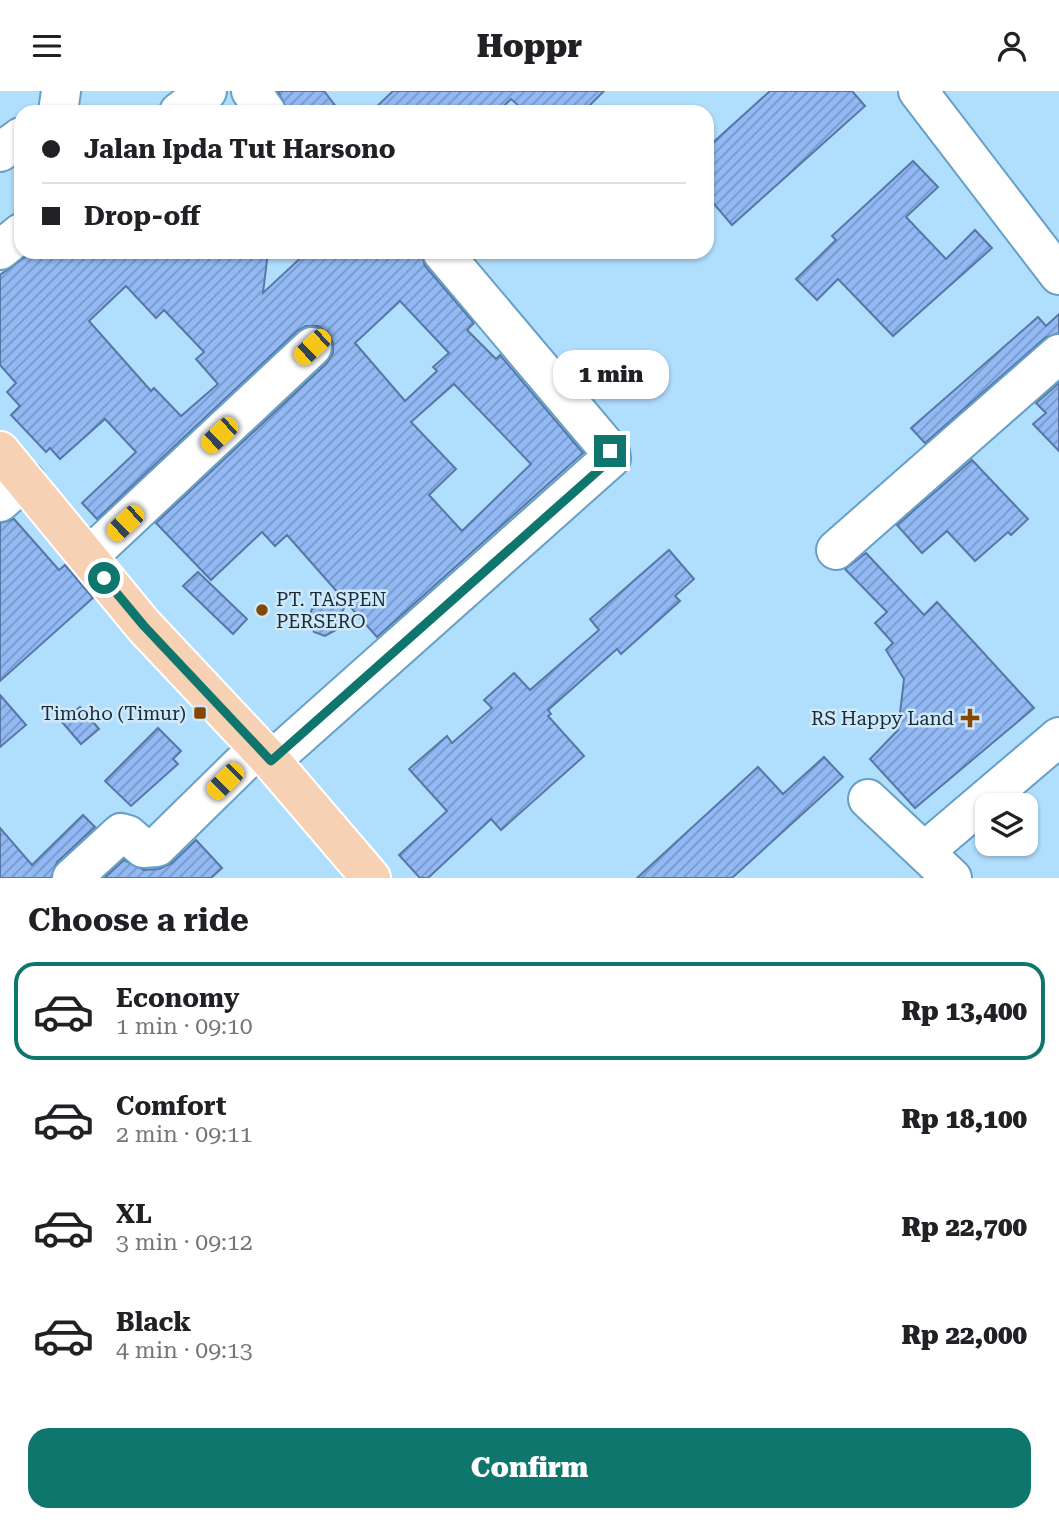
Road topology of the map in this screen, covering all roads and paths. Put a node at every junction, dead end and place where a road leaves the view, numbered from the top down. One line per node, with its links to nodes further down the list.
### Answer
1 (207, 91): 3 (street)
2 (918, 91): 7 (street)
3 (188, 105)
4 (14, 239): 5 (street)
5 (0, 250)
6 (448, 259): 15 (street)
7 (1059, 275)
8 (312, 347): 13 (street)
9 (1059, 354): 12 (street)
10 (0, 451): 11 (main road)
11 (12, 491): 13 (main road)
12 (836, 550)
13 (88, 558): 15 (main road)
14 (1059, 737): 17 (street)
15 (265, 754): 18 (street); 19 (main road)
16 (868, 799): 17 (street)
17 (925, 851): 20 (street)
18 (72, 878)
19 (371, 878)
20 (952, 878)

